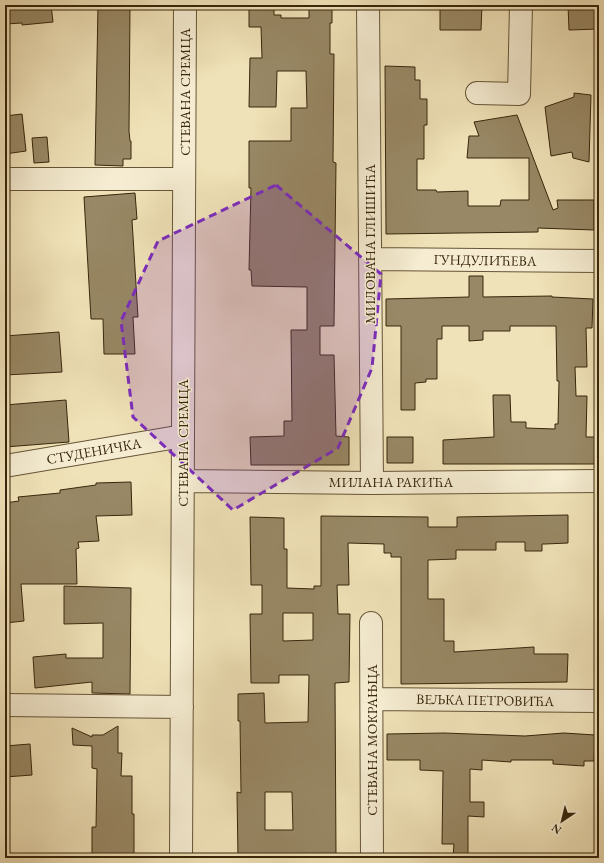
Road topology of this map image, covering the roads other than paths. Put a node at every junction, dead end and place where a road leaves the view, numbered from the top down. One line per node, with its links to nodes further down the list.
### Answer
1 (185, 5): 6 (street, СТЕВАНА СРЕМЦА)
2 (368, 5): 7 (street, МИЛОВАНА ГЛИШИЋА)
3 (521, 5): 4 (street)
4 (477, 93)
5 (5, 179): 6 (street)
6 (184, 179): 9 (street, СТЕВАНА СРЕМЦА)
7 (371, 259): 8 (street, ГУНДУЛИЋЕВА); 13 (street, МИЛОВАНА ГЛИШИЋА)
8 (599, 261)
9 (183, 436): 10 (street, СТУДЕНИЧКА); 11 (street, СТЕВАНА СРЕМЦА)
10 (5, 466)
11 (183, 481): 13 (street, МИЛАНА РАКИЋА); 18 (street, СТЕВАНА СРЕМЦА)
12 (599, 481): 13 (street, МИЛАНА РАКИЋА)
13 (372, 482)
14 (371, 623): 15 (street, СТЕВАНА МОКРАЊЦА)
15 (372, 699): 16 (street, ВЕЉКА ПЕТРОВИЋА); 20 (street, СТЕВАНА МОКРАЊЦА)
16 (599, 701)
17 (5, 705): 18 (street)
18 (182, 707): 19 (street, СТЕВАНА СРЕМЦА)
19 (181, 858)
20 (372, 858)

